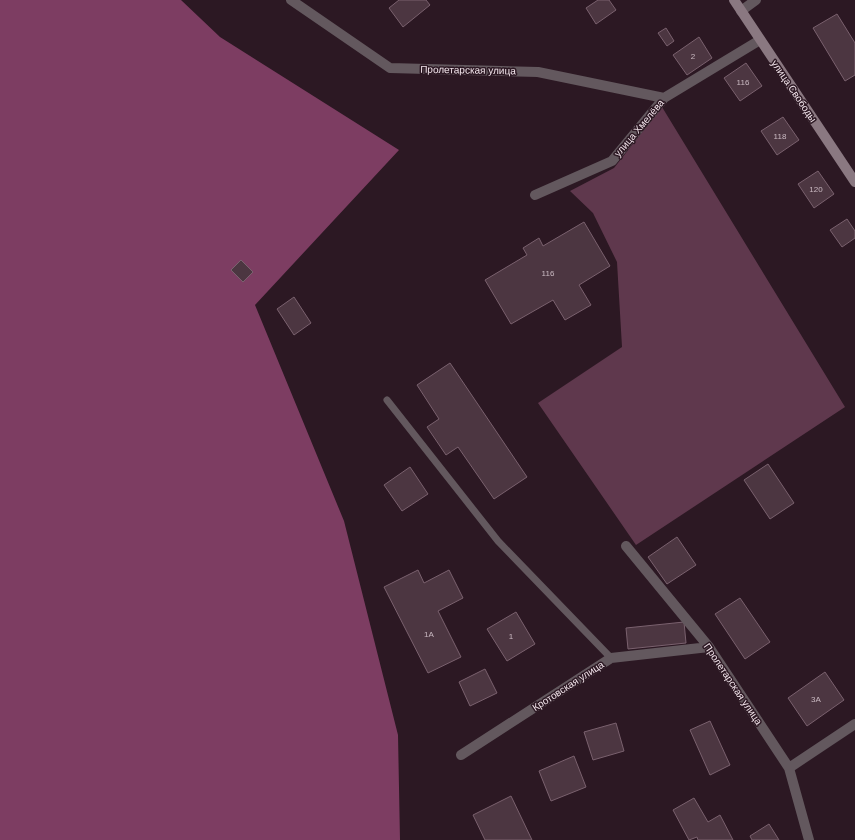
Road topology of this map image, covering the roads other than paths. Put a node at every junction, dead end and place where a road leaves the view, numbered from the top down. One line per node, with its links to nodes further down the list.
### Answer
1 (291, 0): 6 (street, Пролетарская улица)
2 (734, 0): 4 (main road, улица Свободы)
3 (756, 0): 4 (street)
4 (741, 11): 5 (main road, улица Свободы)
5 (760, 40): 6 (street, улица Хмелёва); 7 (main road, улица Свободы)
6 (664, 98): 8 (street, улица Хмелёва)
7 (855, 182)
8 (535, 195)
9 (387, 400): 12 (lane)
10 (626, 546): 11 (street, Пролетарская улица)
11 (709, 647): 12 (street, Кротовская улица); 15 (street, Пролетарская улица)
12 (612, 658): 14 (street, Кротовская улица)
13 (855, 724): 15 (street)
14 (461, 755)
15 (789, 768): 16 (street, Пролетарская улица)
16 (809, 840)

